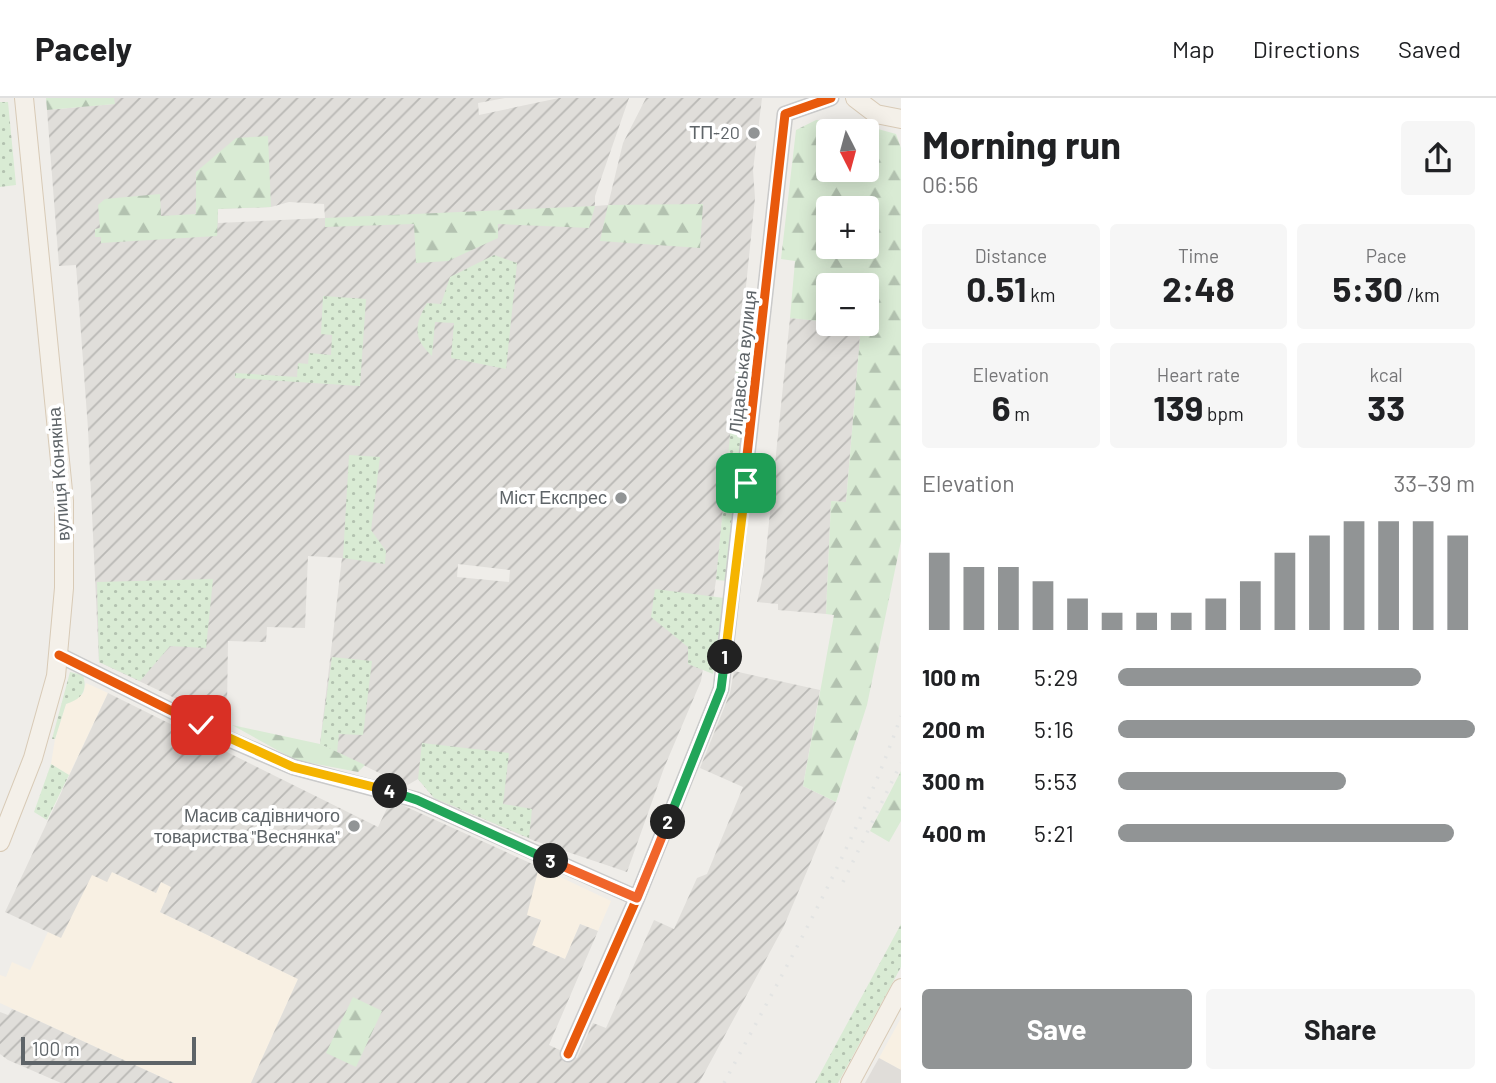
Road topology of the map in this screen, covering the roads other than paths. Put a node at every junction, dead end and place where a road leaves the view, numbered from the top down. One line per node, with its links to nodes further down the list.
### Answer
1 (24, 98): 5 (main road, вулиця Конякіна)
2 (831, 98): 7 (street, Лідавська вулиця)
3 (855, 98): 4 (main road)
4 (901, 119)
5 (59, 654): 6 (main road, вулиця Конякіна); 7 (street)
6 (0, 842)
7 (637, 898): 9 (street, Лідавська вулиця)
8 (901, 988): 10 (main road)
9 (568, 1054)
10 (850, 1083)

